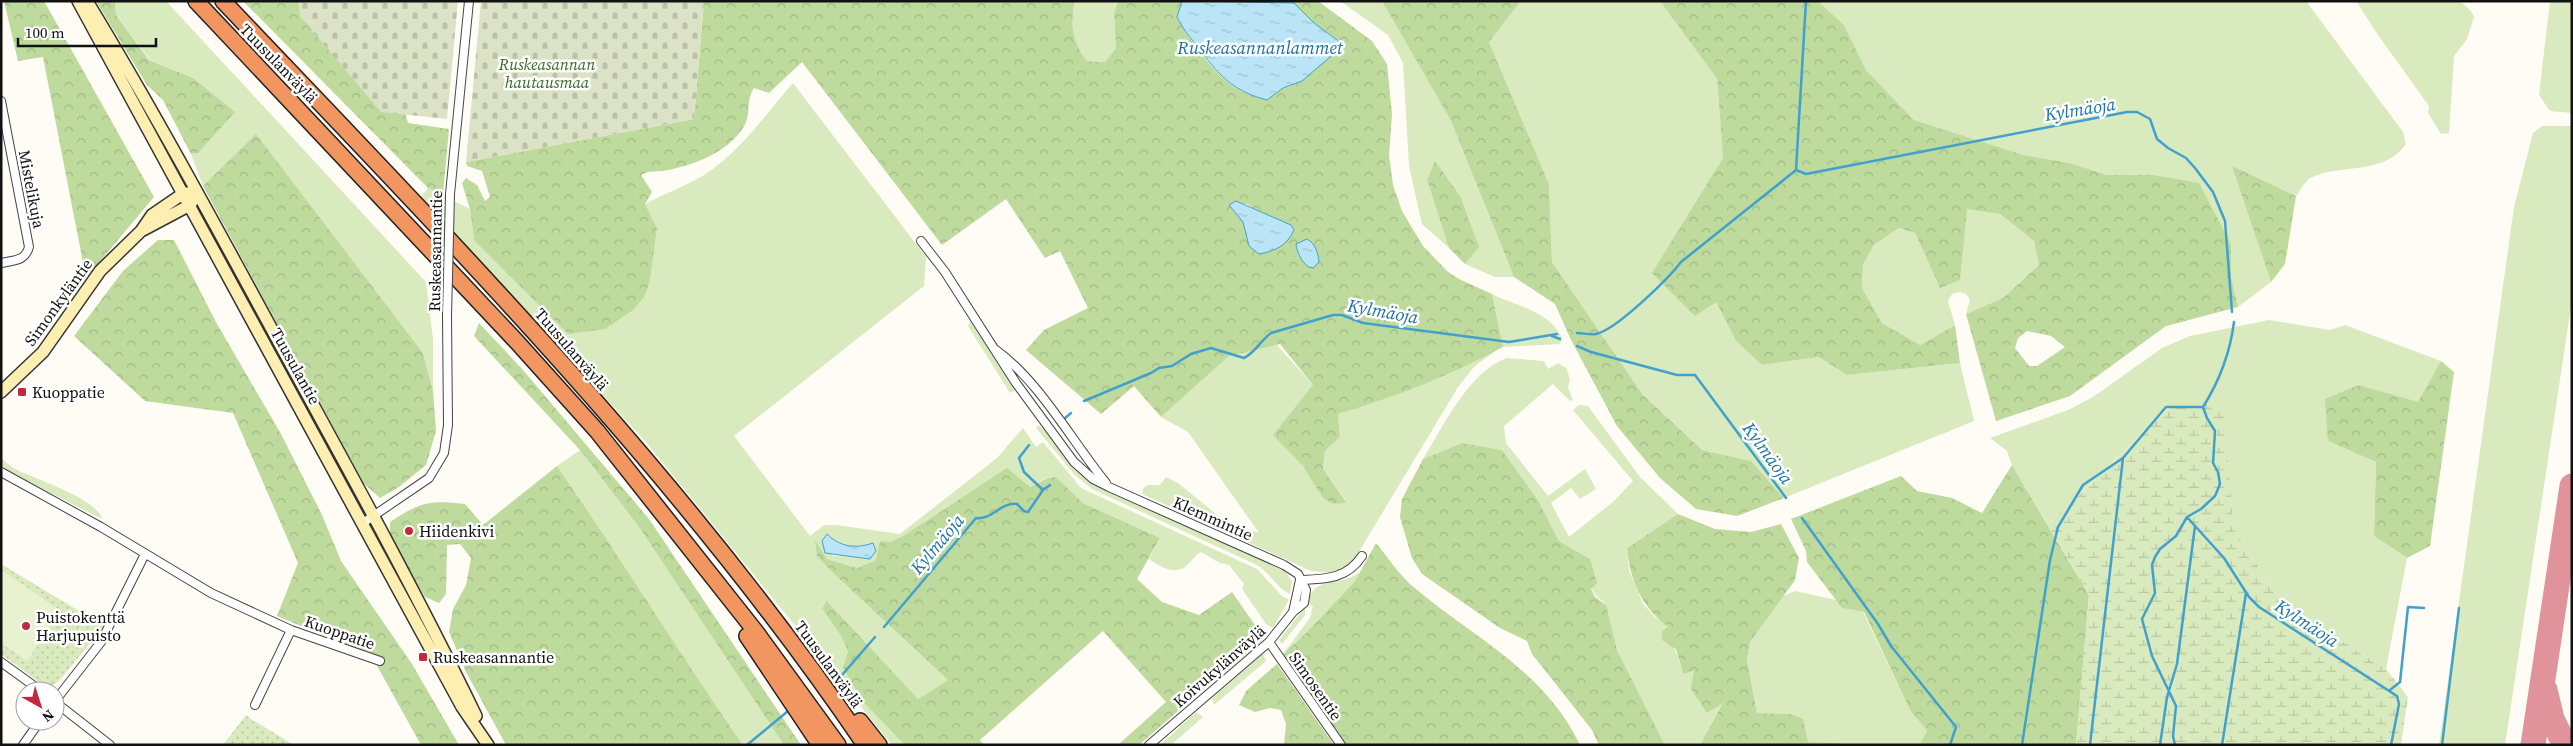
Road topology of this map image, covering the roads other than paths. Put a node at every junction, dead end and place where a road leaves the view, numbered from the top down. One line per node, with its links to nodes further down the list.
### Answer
1 (78, 1): 7 (main road, Tuusulantie)
2 (87, 1): 8 (main road, Tuusulantie)
3 (196, 1): 19 (highway, Tuusulanväylä)
4 (223, 1): 24 (highway, Tuusulanväylä)
5 (469, 1): 17 (street, Ruskeasannantie, bridge)
6 (1, 101): 12 (street, Mistelikuja)
7 (184, 193): 8 (main road); 9 (main road, Tuusulantie); 10 (main road, Simonkyläntie)
8 (198, 193): 9 (main road, Simonkyläntie); 17 (main road, Tuusulantie)
9 (190, 205): 10 (main road, Simonkyläntie); 18 (main road, Tuusulantie)
10 (141, 231): 14 (main road, Simonkyläntie)
11 (921, 241): 13 (street, Klemmintie)
12 (1, 263)
13 (995, 348): 16 (street, Klemmintie); 16 (street, Klemmintie)
14 (1, 392)
15 (1, 472): 20 (street, Kuoppatie)
16 (1108, 487): 22 (street, Klemmintie)
17 (374, 516): 18 (street, Ruskeasannantie); 36 (main road, Tuusulantie)
18 (363, 523): 36 (main road, Tuusulantie)
19 (691, 548): 37 (highway); 38 (highway, Tuusulanväylä)
20 (146, 554): 23 (street, Kuoppatie); 29 (street)
21 (1362, 556): 22 (street)
22 (1300, 580): 25 (street, Koivukylänväylä)
23 (291, 630): 26 (street, Kuoppatie); 30 (street)
24 (792, 641): 39 (highway, Tuusulanväylä); 40 (highway)
25 (1269, 642): 33 (street, Koivukylänväylä); 43 (street, Simosentie)
26 (380, 661)
27 (1, 662): 28 (street)
28 (27, 681)
29 (65, 688)
30 (255, 705)
31 (65, 709): 35 (street)
32 (33, 731): 34 (street)
33 (1158, 736): 41 (street, Koivukylänväylä); 42 (street, Koivukylänväylä)
34 (23, 745)
35 (110, 745)
36 (489, 745)
37 (820, 745)
38 (838, 745)
39 (865, 745)
40 (879, 745)
41 (1149, 745)
42 (1153, 745)
43 (1340, 745)

